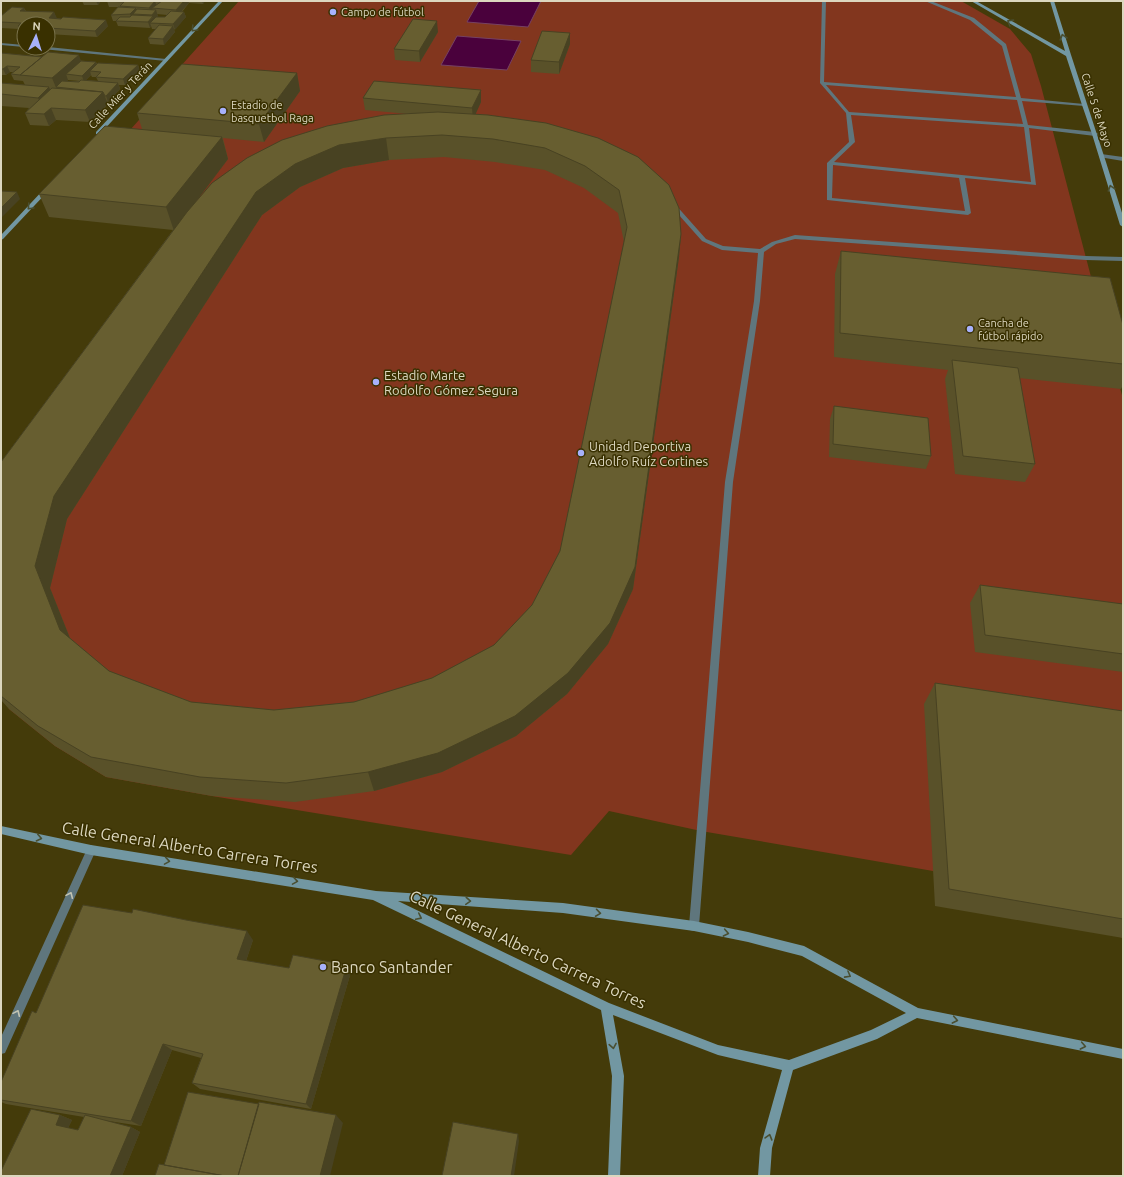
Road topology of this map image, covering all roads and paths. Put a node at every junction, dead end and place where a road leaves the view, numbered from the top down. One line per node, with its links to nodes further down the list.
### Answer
1 (222, 1): 10 (main road, Calle Mier y Terán, one-way to 10)
2 (824, 1): 11 (street)
3 (927, 1): 12 (street)
4 (973, 1): 9 (main road, one-way to 4)
5 (1052, 1): 9 (main road, Calle 5 de Mayo, one-way to 5)
6 (1, 44): 7 (street)
7 (16, 45)
8 (56, 49): 10 (street)
9 (1068, 55): 13 (main road, Calle 5 de Mayo)
10 (166, 60): 17 (main road, Calle Mier y Terán)
11 (822, 83): 12 (street); 14 (street)
12 (1020, 98): 13 (street); 15 (street)
13 (1084, 105): 16 (main road, Calle 5 de Mayo)
14 (848, 113): 15 (street); 20 (street)
15 (1026, 126): 16 (street); 21 (street)
16 (1095, 134): 18 (main road, Calle 5 de Mayo)
17 (92, 140)
18 (1101, 156): 19 (street); 24 (main road, Calle 5 de Mayo, one-way to 18)
19 (1123, 158)
20 (830, 163): 21 (street); 21 (street)
21 (962, 177)
22 (49, 186): 25 (main road, one-way to 25)
23 (668, 199): 26 (street)
24 (1123, 225)
25 (1, 238)
26 (761, 251): 27 (street); 31 (street)
27 (1123, 259)
28 (1, 830): 29 (main road, Calle General Alberto Carrera Torres, one-way to 29)
29 (91, 850): 30 (main road, Calle General Alberto Carrera Torres, one-way to 30); 34 (street, one-way to 29)
30 (374, 895): 31 (main road, Calle General Alberto Carrera Torres, one-way to 31); 32 (main road, Calle General Alberto Carrera Torres, one-way to 32)
31 (694, 926): 33 (main road, Calle General Alberto Carrera Torres, one-way to 33)
32 (606, 1007): 36 (main road, Calle General Alberto Carrera Torres); 37 (main road, one-way to 37)
33 (917, 1013): 35 (main road, Calle General Alberto Carrera Torres, one-way to 35); 36 (main road)
34 (1, 1049)
35 (1123, 1054)
36 (789, 1066): 38 (main road, one-way to 36)
37 (614, 1176)
38 (764, 1176)

